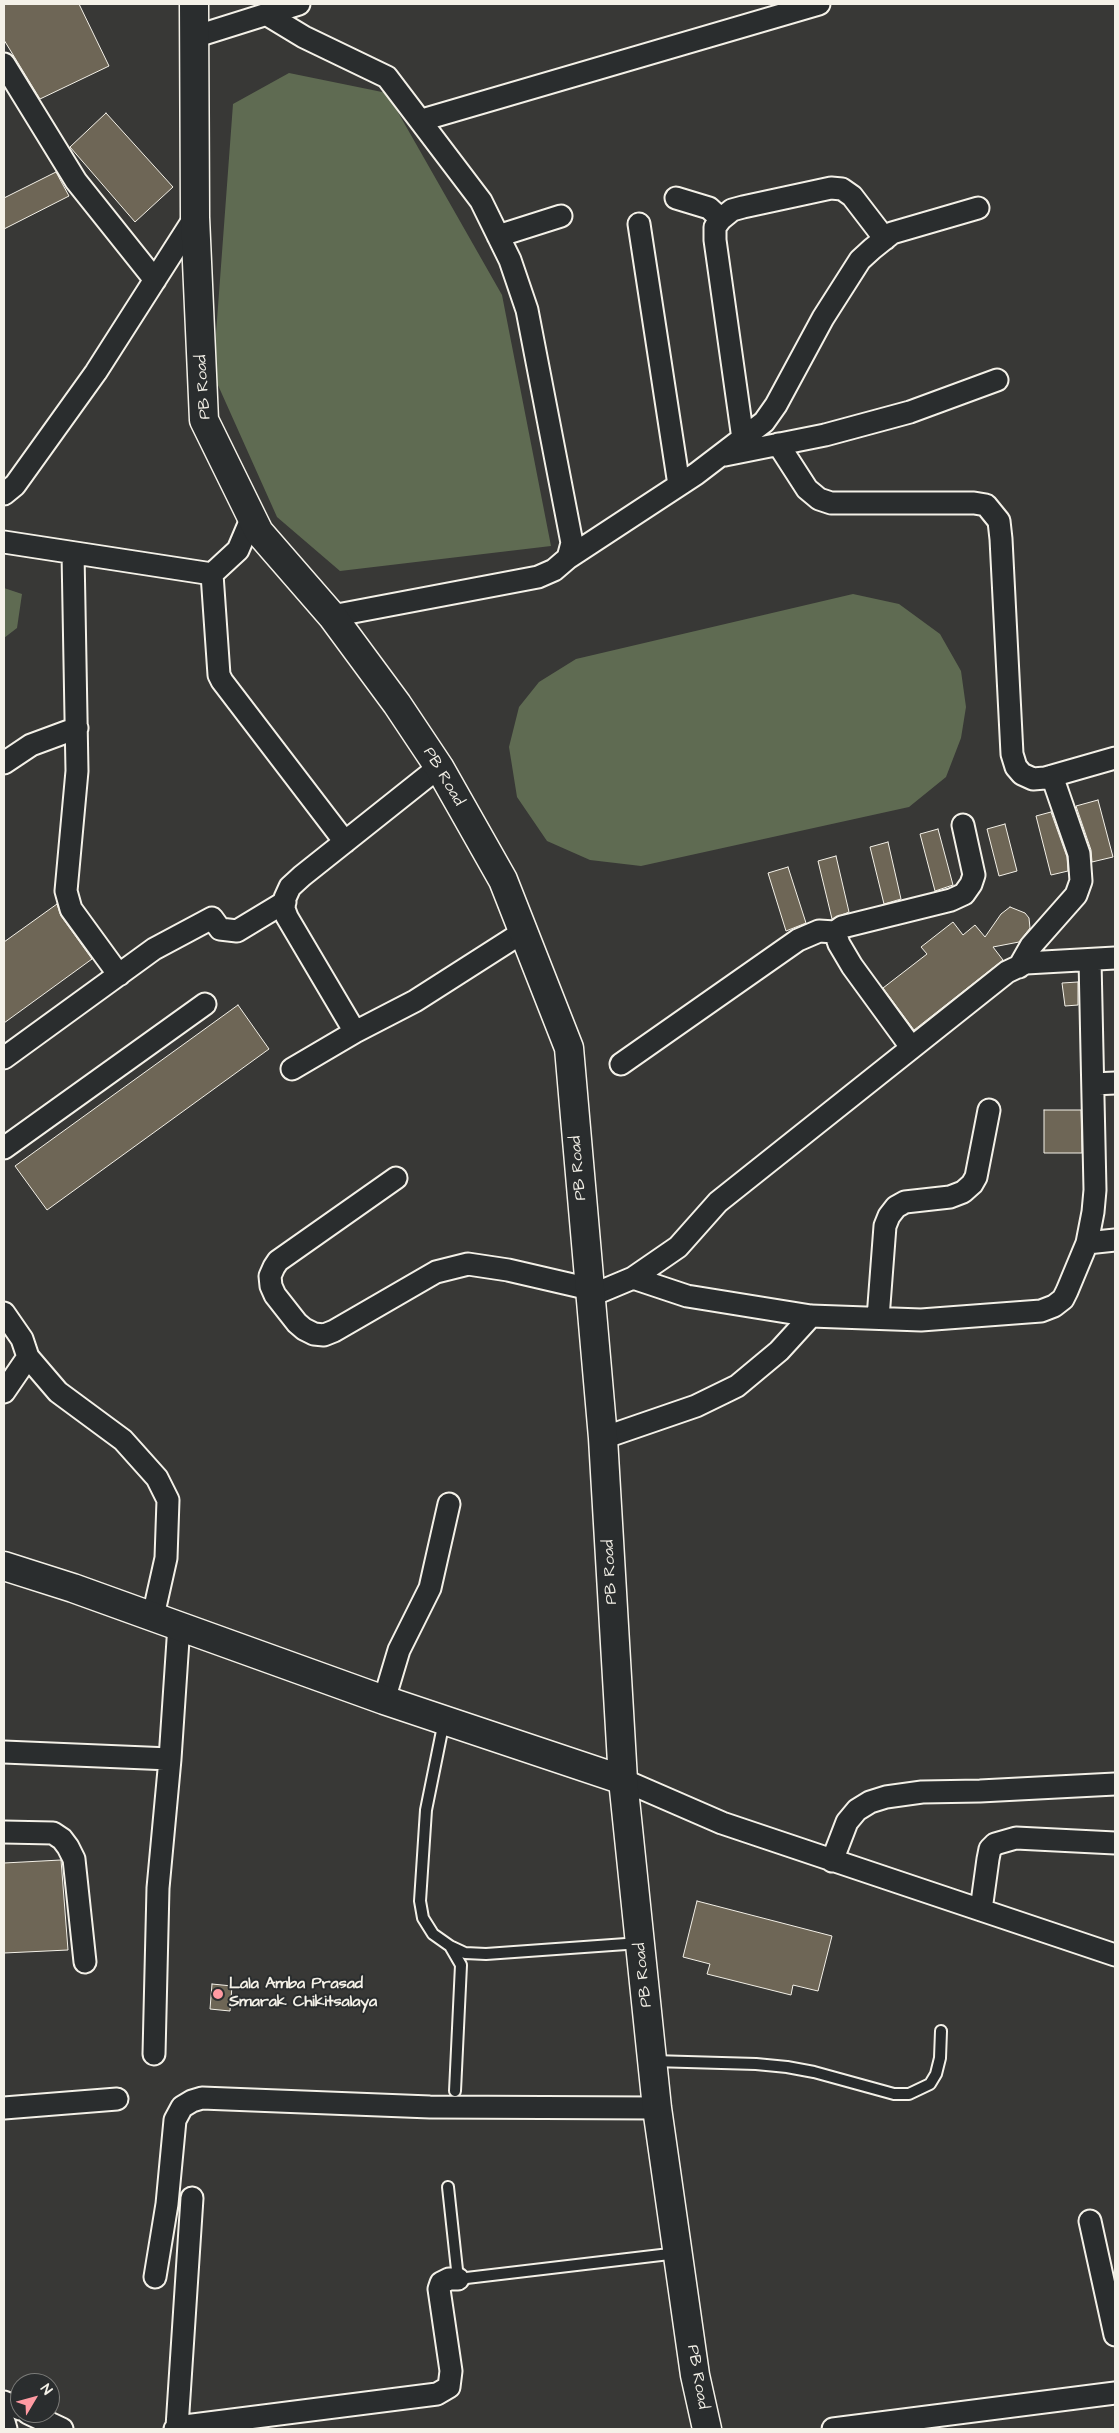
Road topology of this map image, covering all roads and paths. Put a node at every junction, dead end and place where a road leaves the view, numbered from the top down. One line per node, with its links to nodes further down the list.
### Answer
1 (194, 4): 5 (street, PB Road)
2 (299, 4): 4 (street)
3 (819, 4): 7 (street)
4 (266, 14): 5 (street); 7 (street)
5 (194, 38): 11 (street, PB Road)
6 (4, 64): 16 (street)
7 (422, 120): 14 (street)
8 (676, 198): 12 (street)
9 (978, 208): 15 (street)
10 (561, 216): 14 (street)
11 (196, 217): 16 (street); 23 (street, PB Road)
12 (721, 219): 15 (street); 18 (street)
13 (639, 224): 21 (street)
14 (498, 236): 26 (street)
15 (885, 239): 18 (street)
16 (155, 280): 22 (street)
17 (997, 380): 19 (street)
18 (743, 439): 20 (street)
19 (778, 444): 20 (street); 33 (street)
20 (720, 456): 21 (street)
21 (679, 485): 26 (street)
22 (4, 494)
23 (252, 517): 27 (street); 28 (street, PB Road)
24 (4, 542): 25 (street)
25 (73, 553): 27 (street); 29 (street)
26 (568, 558): 28 (street)
27 (212, 574): 35 (street)
28 (332, 616): 32 (street, PB Road)
29 (77, 728): 31 (street); 42 (street)
30 (1115, 758): 33 (street)
31 (4, 763)
32 (439, 767): 35 (street); 37 (street, PB Road)
33 (1052, 776): 41 (street)
34 (963, 824): 38 (street)
35 (345, 842): 36 (street)
36 (285, 902): 42 (street); 44 (street)
37 (523, 932): 44 (street); 57 (street, PB Road)
38 (835, 932): 45 (street); 47 (street)
39 (1115, 958): 40 (street)
40 (1090, 960): 41 (street); 50 (street)
41 (1019, 967): 45 (street)
42 (119, 975): 46 (street)
43 (205, 1004): 52 (street)
44 (355, 1032): 48 (street)
45 (911, 1047): 56 (street)
46 (4, 1058)
47 (621, 1064)
48 (292, 1069)
49 (1115, 1083): 50 (street)
50 (1093, 1084): 55 (street)
51 (989, 1110): 60 (street)
52 (4, 1148)
53 (396, 1178): 57 (street)
54 (1115, 1240): 55 (street)
55 (1087, 1243): 60 (street)
56 (633, 1278): 57 (street); 59 (street)
57 (590, 1292): 63 (street, PB Road)
58 (4, 1313): 61 (street)
59 (811, 1316): 60 (street); 63 (street)
60 (878, 1318)
61 (28, 1357): 62 (street); 66 (street)
62 (4, 1392)
63 (602, 1438): 72 (street, PB Road)
64 (449, 1504): 68 (street)
65 (4, 1566): 66 (street)
66 (153, 1616): 67 (street)
67 (179, 1625): 68 (street); 71 (street)
68 (384, 1700): 69 (street)
69 (444, 1720): 72 (street); 79 (lane)
70 (4, 1752): 71 (street)
71 (170, 1759): 83 (street)
72 (623, 1780): 76 (street); 78 (street, PB Road)
73 (1115, 1784): 76 (street)
74 (4, 1832): 81 (street)
75 (1115, 1843): 77 (street)
76 (832, 1861): 77 (street)
77 (982, 1910): 80 (street)
78 (640, 1942): 79 (lane); 84 (street, PB Road)
79 (450, 1946): 85 (lane)
80 (1115, 1955)
81 (85, 1962)
82 (941, 2032): 84 (lane)
83 (154, 2054)
84 (652, 2061): 88 (street, PB Road)
85 (455, 2091)
86 (117, 2099): 87 (street)
87 (4, 2108)
88 (657, 2108): 92 (street, PB Road); 93 (street)
89 (448, 2187): 94 (lane)
90 (192, 2198): 100 (street)
91 (1090, 2221): 95 (street)
92 (678, 2253): 94 (lane); 103 (street, PB Road)
93 (155, 2276)
94 (458, 2279): 100 (street)
95 (1111, 2291): 96 (street)
96 (1115, 2335)
97 (1115, 2393): 104 (street)
98 (4, 2422): 101 (street)
99 (49, 2423): 102 (street)
100 (176, 2428)
101 (6, 2429)
102 (62, 2429)
103 (707, 2429)
104 (833, 2429)

